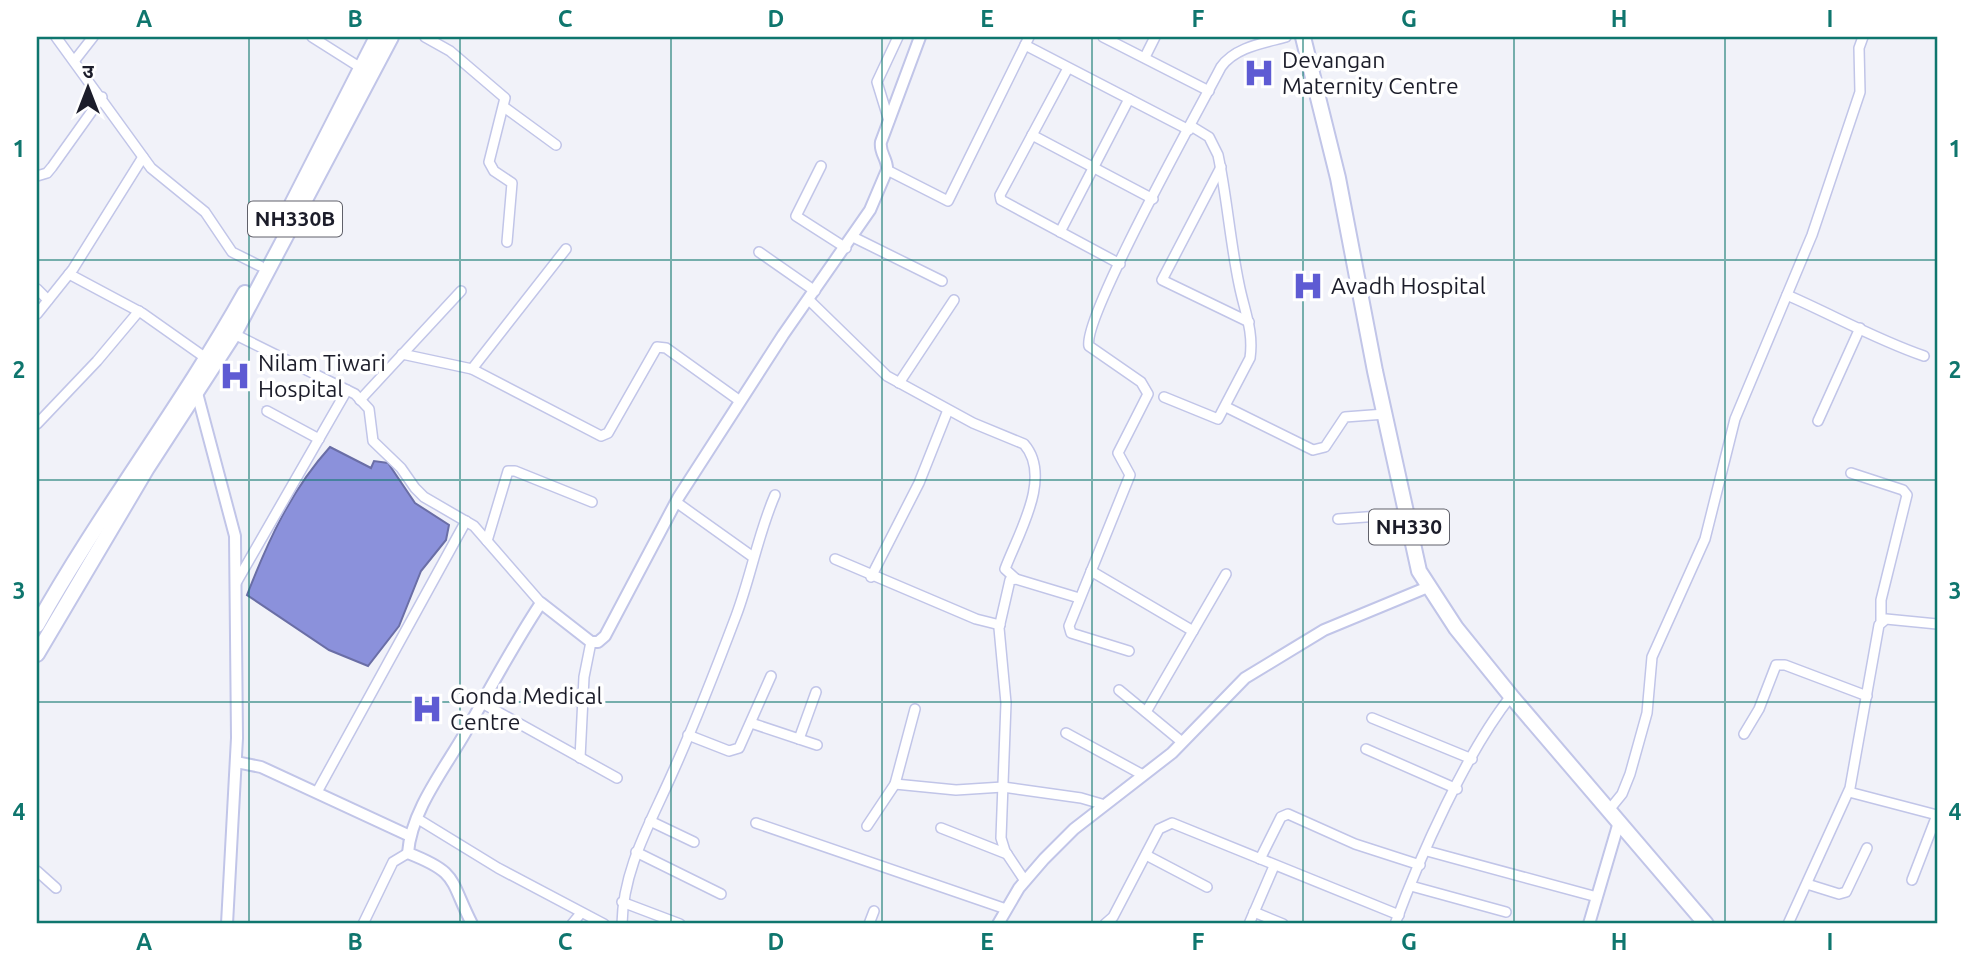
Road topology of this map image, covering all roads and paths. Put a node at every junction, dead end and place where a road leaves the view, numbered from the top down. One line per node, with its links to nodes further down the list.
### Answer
1 (56, 37): 16 (street)
2 (93, 37): 16 (street)
3 (312, 37): 17 (street)
4 (377, 37): 17 (highway, NH330B)
5 (391, 37): 54 (highway, NH330B)
6 (425, 37): 22 (street)
7 (898, 37): 23 (street)
8 (920, 37): 23 (street)
9 (1103, 37): 15 (street)
10 (1155, 37): 15 (street)
11 (1286, 37): 19 (street)
12 (1303, 37): 68 (highway, NH330)
13 (1863, 37): 47 (street)
14 (1027, 41): 18 (street); 31 (street)
15 (1145, 57): 19 (street)
16 (75, 60): 20 (street)
17 (361, 68): 41 (highway, NH330B)
18 (1068, 68): 21 (street); 25 (street)
19 (1209, 91): 24 (street)
20 (102, 97): 27 (street); 32 (street)
21 (1129, 99): 24 (street); 30 (street)
22 (504, 107): 26 (street); 36 (street)
23 (889, 121): 31 (street)
24 (1190, 128): 29 (street); 33 (street)
25 (1032, 135): 30 (street); 34 (street)
26 (556, 145)
27 (143, 157): 41 (street); 42 (street)
28 (821, 166): 37 (street)
29 (1221, 167): 52 (street); 52 (street)
30 (1094, 168): 33 (street); 34 (street)
31 (887, 170): 35 (street)
32 (37, 176)
33 (1153, 199): 40 (street)
34 (1060, 232): 40 (street)
35 (853, 237): 37 (street); 43 (street)
36 (507, 242)
37 (846, 248): 46 (street)
38 (566, 249): 58 (street)
39 (759, 252): 46 (street)
40 (1120, 264): 82 (street)
41 (260, 266): 54 (highway, NH330B)
42 (69, 274): 48 (street); 50 (street)
43 (942, 281)
44 (37, 289): 48 (street)
45 (461, 291): 55 (street)
46 (812, 295): 59 (street); 64 (street)
47 (1787, 295): 53 (street); 126 (street)
48 (48, 300): 51 (street)
49 (954, 300): 59 (street)
50 (139, 311): 57 (street); 70 (street)
51 (37, 314)
52 (1249, 322): 65 (street)
53 (1860, 328): 56 (street); 69 (street)
54 (229, 332): 57 (highway, NH330B); 60 (street)
55 (402, 354): 58 (street); 63 (street)
56 (1924, 356)
57 (211, 362): 61 (highway, NH330B); 92 (highway, NH330B)
58 (472, 369): 64 (street)
59 (899, 383): 66 (street)
60 (347, 390): 63 (street); 71 (street)
61 (197, 393): 86 (street); 97 (highway, NH330B)
62 (1164, 397): 65 (street)
63 (360, 400): 78 (street)
64 (740, 401): 75 (street)
65 (1226, 407): 68 (street)
66 (948, 410): 84 (street); 85 (street)
67 (267, 411): 71 (street)
68 (1385, 414): 76 (highway, NH330)
69 (1818, 421)
70 (37, 424)
71 (319, 439): 86 (street)
72 (1851, 473): 90 (street)
73 (775, 495): 80 (street)
74 (592, 502): 79 (street)
75 (676, 502): 80 (street); 95 (street)
76 (1406, 514): 77 (street); 87 (highway, NH330)
77 (1338, 519)
78 (466, 521): 79 (street); 123 (street)
79 (487, 541): 89 (street)
80 (753, 557): 110 (street)
81 (835, 559): 84 (street)
82 (1091, 572): 88 (street); 94 (street)
83 (1226, 574): 94 (street)
84 (871, 577): 93 (street)
85 (1016, 579): 88 (street); 93 (street)
86 (236, 583): 117 (street)
87 (1428, 587): 101 (highway, NH330); 112 (street)
88 (1079, 598): 96 (street)
89 (541, 603): 95 (street); 103 (street)
90 (1881, 621): 91 (street); 102 (street)
91 (1937, 624)
92 (37, 625)
93 (1000, 625): 121 (street)
94 (1194, 631): 105 (street)
95 (591, 642): 115 (street)
96 (1129, 651)
97 (37, 653)
98 (771, 676): 107 (street)
99 (1119, 690): 105 (street)
100 (816, 692): 111 (street)
101 (1511, 696): 116 (street); 126 (highway, NH330)
102 (1867, 696): 109 (street); 124 (street)
103 (482, 703): 115 (street); 128 (street)
104 (915, 709): 120 (street)
105 (1146, 712): 112 (street)
106 (1372, 718): 116 (street)
107 (751, 723): 110 (street); 111 (street)
108 (1066, 733): 118 (street)
109 (1744, 734)
110 (688, 735): 129 (street)
111 (799, 739): 113 (street)
112 (1182, 742): 118 (street)
113 (817, 745)
114 (1366, 749): 122 (street)
115 (580, 758): 119 (street)
116 (1472, 760): 122 (street)
117 (236, 762): 123 (street); 161 (street)
118 (1143, 775): 125 (street)
119 (617, 778)
120 (895, 784): 121 (street); 132 (street)
121 (1003, 787): 125 (street); 140 (street)
122 (1457, 789): 137 (street)
123 (317, 792): 134 (street)
124 (1849, 792): 127 (street); 148 (street)
125 (1105, 805): 147 (street)
126 (1609, 810): 130 (highway, NH330)
127 (1937, 815): 146 (street)
128 (418, 820): 134 (street); 159 (street)
129 (650, 821): 135 (street); 138 (street)
130 (1619, 822): 153 (street); 174 (highway, NH330)
131 (756, 823): 155 (street)
132 (867, 826)
133 (941, 828): 140 (street)
134 (410, 836): 139 (street)
135 (694, 842)
136 (1867, 848): 148 (street)
137 (1427, 851): 143 (street); 153 (street)
138 (636, 852): 152 (street); 154 (street)
139 (408, 853): 162 (street); 163 (street)
140 (1007, 854): 147 (street)
141 (1146, 855): 142 (street); 150 (street); 170 (street)
142 (1260, 859): 143 (street); 144 (street)
143 (1420, 865): 149 (street)
144 (1274, 866): 157 (street); 160 (street)
145 (37, 871): 151 (street)
146 (1912, 880)
147 (1025, 881): 155 (street)
148 (1807, 884): 175 (street)
149 (1411, 886): 158 (street); 160 (street)
150 (1207, 887)
151 (56, 888)
152 (721, 894)
153 (1597, 897): 173 (street)
154 (622, 902): 166 (street); 167 (street)
155 (1006, 909): 169 (street)
156 (874, 911): 168 (street)
157 (1254, 912): 171 (street); 172 (street)
158 (1506, 912)
159 (581, 913): 164 (street); 165 (street)
160 (1397, 920)
161 (224, 924)
162 (363, 924)
163 (472, 924)
164 (572, 924)
165 (604, 924)
166 (622, 924)
167 (680, 924)
168 (869, 924)
169 (998, 924)
170 (1105, 924)
171 (1249, 924)
172 (1283, 924)
173 (1589, 924)
174 (1706, 924)
175 (1788, 924)

